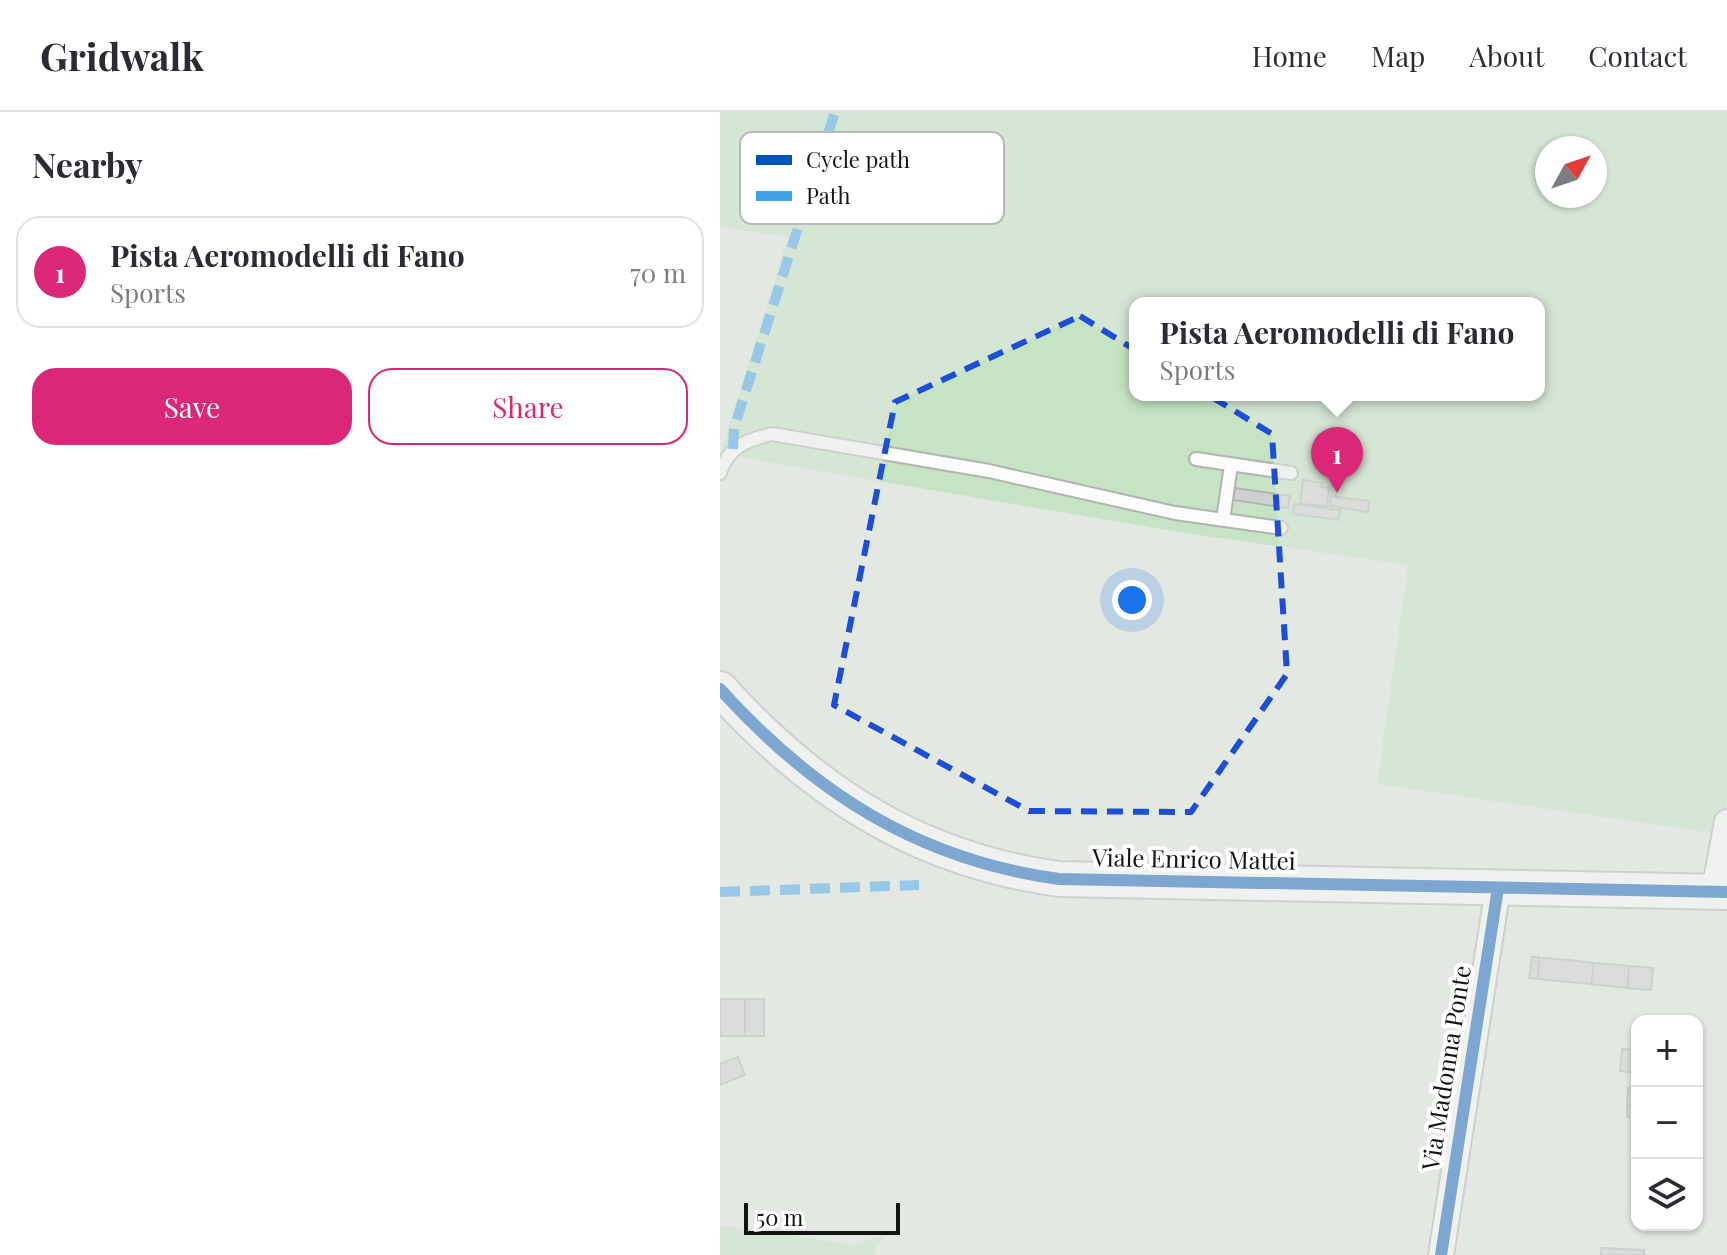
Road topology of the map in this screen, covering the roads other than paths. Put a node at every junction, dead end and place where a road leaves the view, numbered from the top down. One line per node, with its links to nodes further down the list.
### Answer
1 (1196, 459): 2 (lane)
2 (1231, 465): 4 (lane); 5 (lane)
3 (720, 473): 5 (lane)
4 (1291, 473)
5 (1223, 520): 6 (lane)
6 (1281, 528)
7 (720, 689): 9 (street, Viale Enrico Mattei)
8 (1727, 822): 10 (street)
9 (1498, 888): 10 (street, Viale Enrico Mattei); 11 (street, Via Madonna Ponte)
10 (1720, 892)
11 (1441, 1255)

